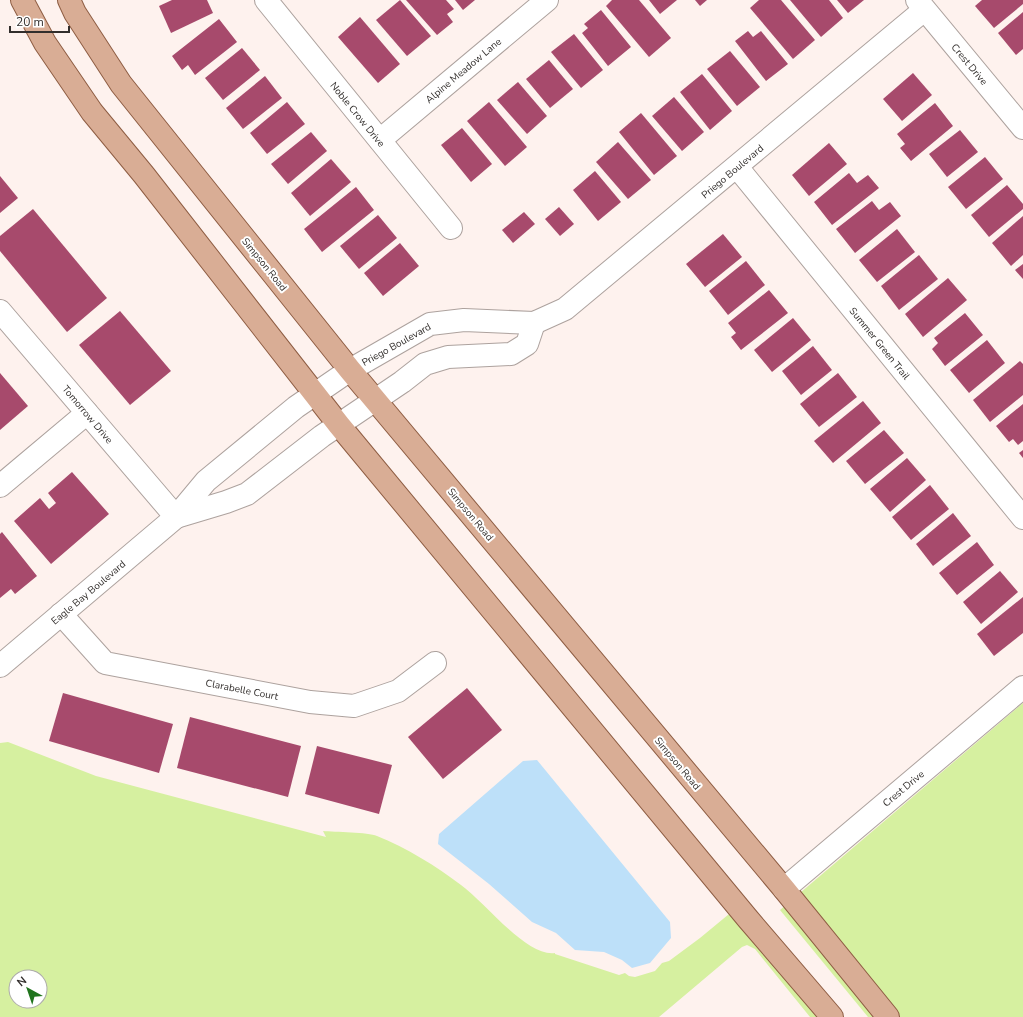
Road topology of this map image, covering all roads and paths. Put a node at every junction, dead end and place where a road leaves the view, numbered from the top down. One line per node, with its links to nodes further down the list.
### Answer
1 (22, 0): 13 (main road)
2 (70, 0): 12 (main road, Simpson Road)
3 (266, 0): 7 (street, Noble Crow Drive)
4 (547, 0): 7 (street, Alpine Meadow Lane)
5 (920, 5): 6 (street, Crest Drive); 8 (street, Priego Boulevard)
6 (1023, 128)
7 (380, 140): 9 (street, Noble Crow Drive)
8 (737, 167): 11 (street, Priego Boulevard); 19 (street, Summer Green Trail)
9 (451, 228)
10 (0, 311): 15 (street, Tomorrow Drive)
11 (534, 323): 12 (street, Priego Boulevard); 14 (street)
12 (350, 370): 13 (street, Priego Boulevard); 14 (main road, Simpson Road)
13 (315, 394): 16 (main road); 18 (street, Eagle Bay Boulevard)
14 (375, 400): 16 (street); 24 (main road, Simpson Road)
15 (87, 413): 17 (street); 18 (street, Tomorrow Drive)
16 (339, 425): 18 (street, Eagle Bay Boulevard); 25 (main road)
17 (0, 486)
18 (176, 517): 20 (street, Eagle Bay Boulevard)
19 (1023, 518)
20 (61, 614): 21 (street, Clarabelle Court); 22 (street, Eagle Bay Boulevard)
21 (434, 663)
22 (0, 666)
23 (1023, 687): 24 (street, Crest Drive)
24 (784, 889): 26 (main road, Simpson Road)
25 (832, 1017)
26 (888, 1017)

